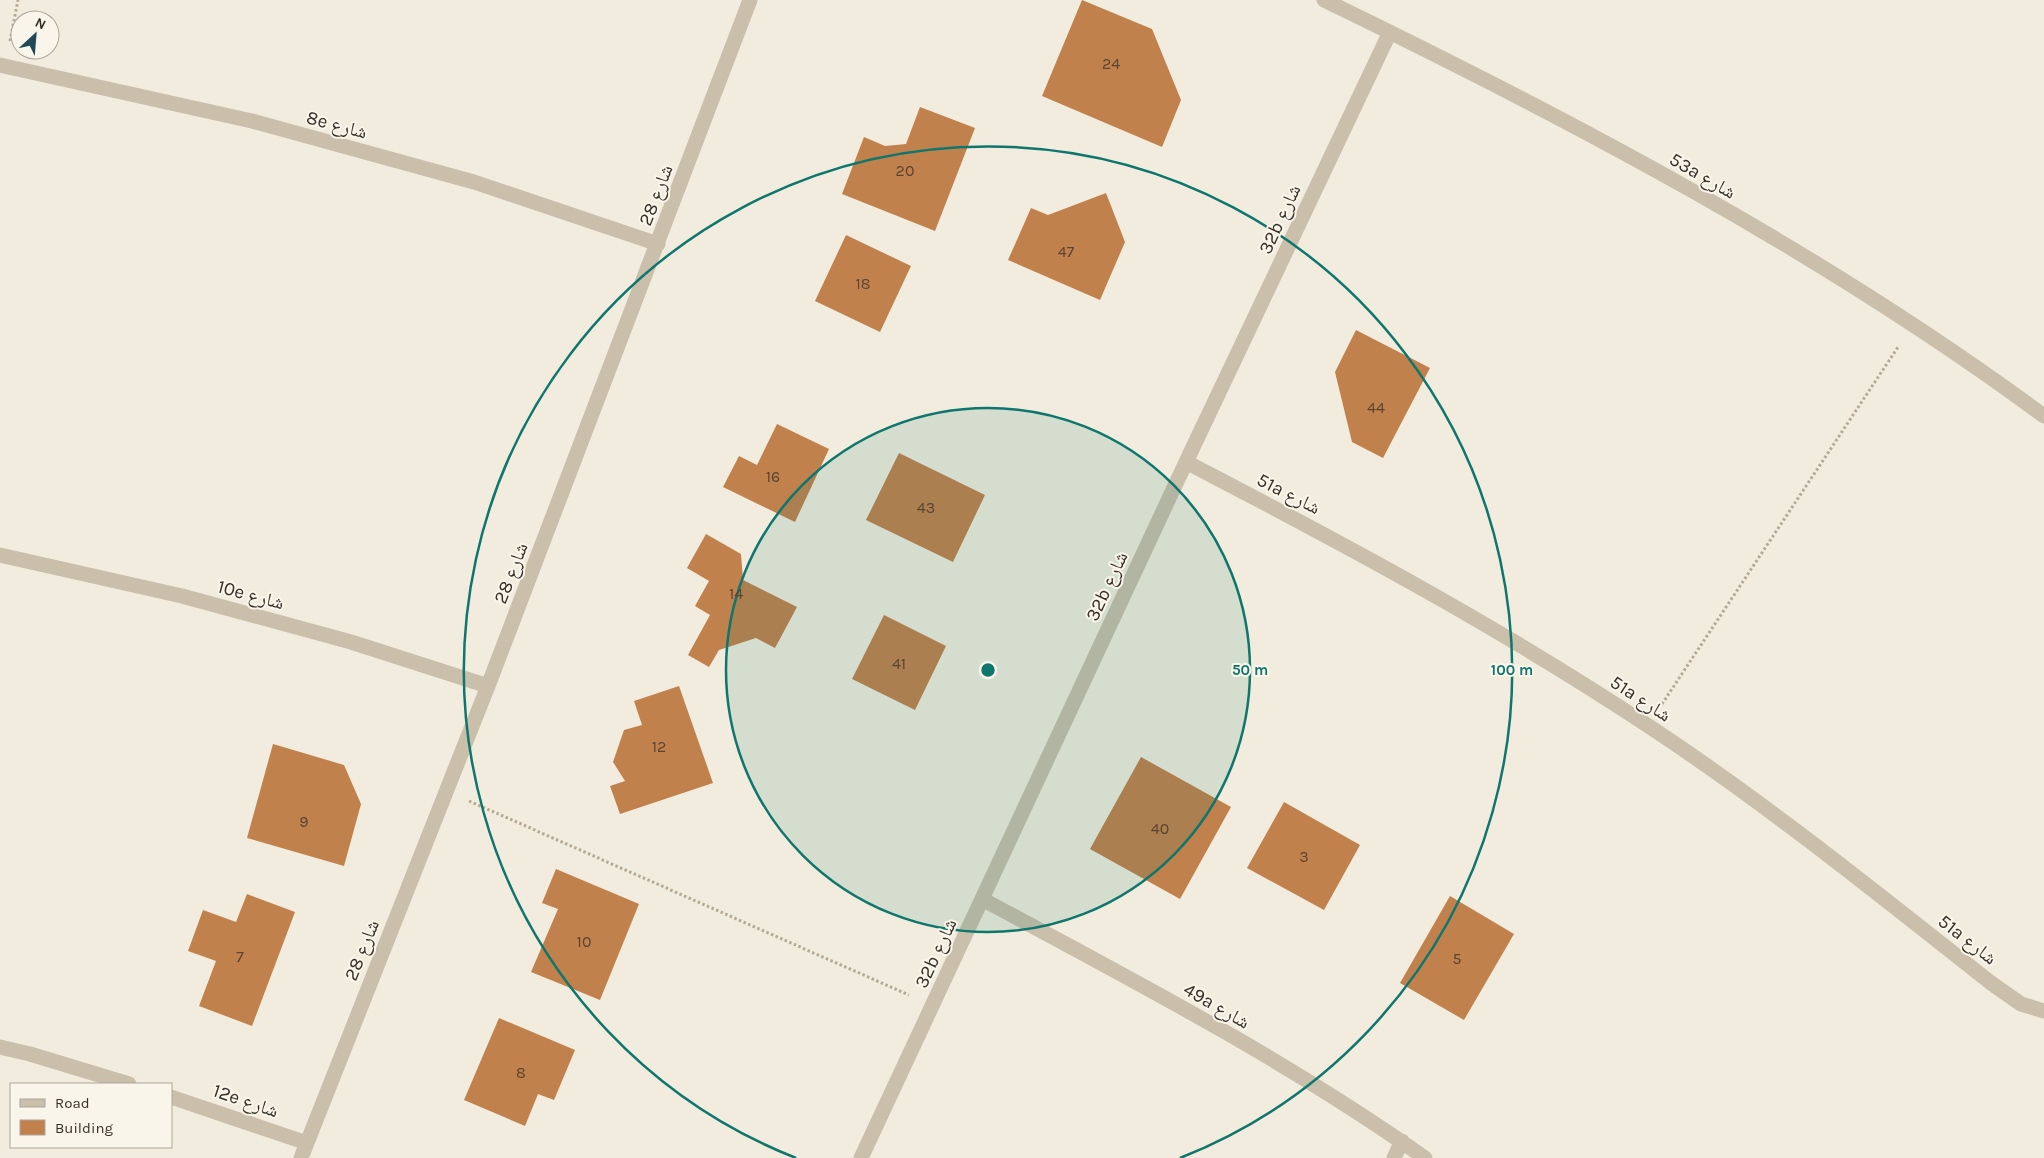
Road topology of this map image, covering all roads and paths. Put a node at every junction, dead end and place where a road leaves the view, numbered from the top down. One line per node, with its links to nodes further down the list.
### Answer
1 (18, 0): 5 (path)
2 (750, 0): 6 (street, شارع 28)
3 (1324, 0): 4 (street, 53a شارع)
4 (1390, 32): 7 (street, 53a شارع); 9 (street, 32b شارع)
5 (3, 65): 6 (street, 8e شارع)
6 (658, 244): 11 (street, شارع 28)
7 (1913, 325): 8 (street, 53a شارع); 12 (path)
8 (2044, 416)
9 (1186, 462): 12 (street, 51a شارع); 14 (street, 32b شارع)
10 (0, 555): 11 (street, 10e شارع)
11 (488, 686): 13 (street, شارع 28)
12 (1648, 726): 16 (street, 51a شارع)
13 (446, 790): 15 (path); 21 (street, شارع 28)
14 (982, 899): 15 (street, 32b شارع); 20 (street, 49a شارع)
15 (932, 1005): 23 (street, 32b شارع)
16 (2044, 1011)
17 (0, 1047): 18 (street)
18 (126, 1083)
19 (172, 1097): 21 (street, 12e شارع)
20 (1402, 1141): 24 (street); 25 (street, 49a شارع)
21 (307, 1142): 22 (street, شارع 28)
22 (301, 1158)
23 (861, 1158)
24 (1394, 1158)
25 (1425, 1158)

